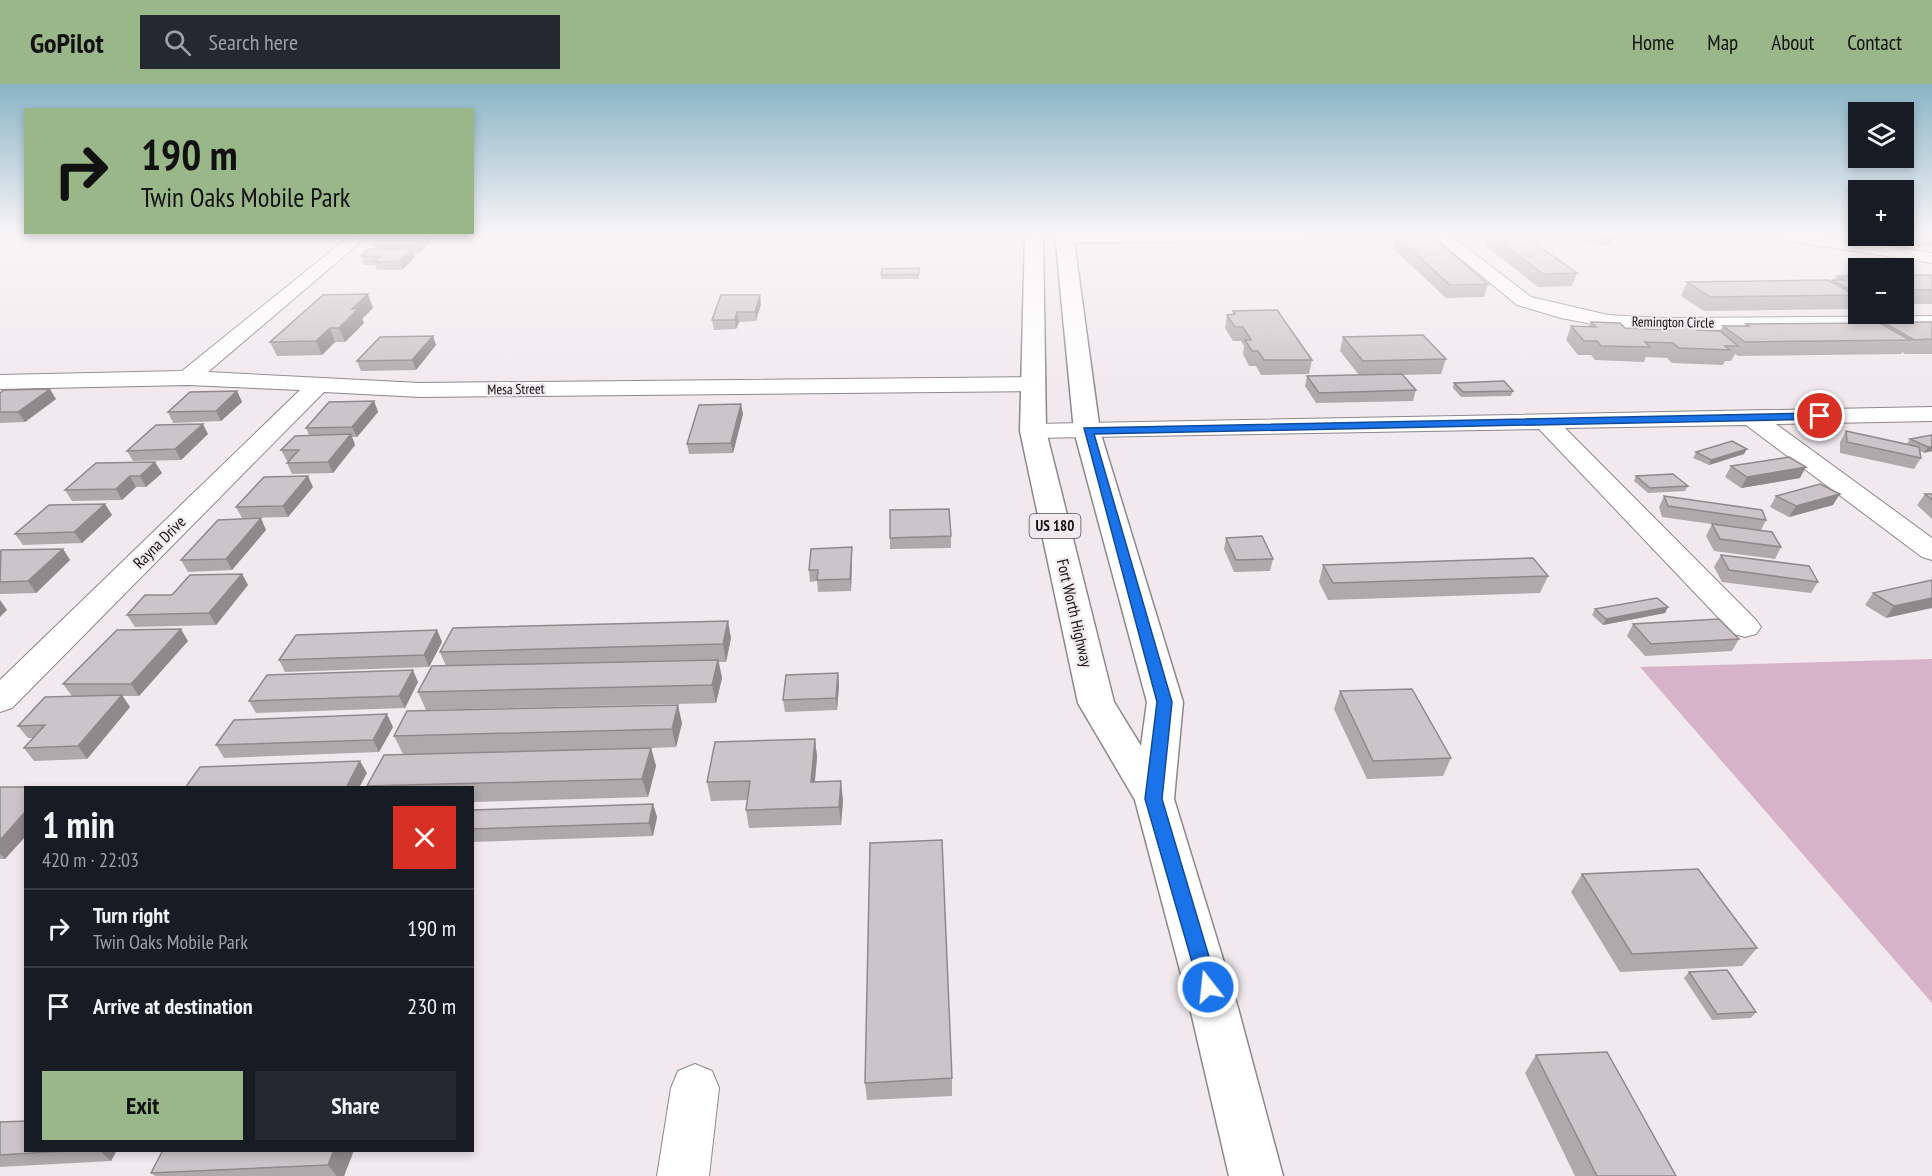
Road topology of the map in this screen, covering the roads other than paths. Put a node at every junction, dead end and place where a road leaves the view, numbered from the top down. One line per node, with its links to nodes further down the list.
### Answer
1 (300, 285): 6 (street)
2 (1043, 285): 9 (main road, Fort Worth Highway / US 180)
3 (1064, 285): 14 (main road, Fort Worth Highway / US 180)
4 (1504, 285): 5 (street, Remington Circle)
5 (1932, 322)
6 (188, 378): 7 (street, Mesa Street); 8 (street, Mesa Street)
7 (0, 382)
8 (319, 384): 9 (street, Mesa Street); 17 (street, Rayna Drive)
9 (1032, 384): 13 (main road, Fort Worth Highway / US 180)
10 (1932, 414): 11 (street)
11 (1752, 418): 12 (street); 15 (street)
12 (1545, 421): 14 (street); 16 (street)
13 (1033, 431): 14 (street); 18 (main road, Fort Worth Highway / US 180)
14 (1088, 431): 18 (main road, Fort Worth Highway / US 180)
15 (1932, 551)
16 (1745, 627)
17 (0, 700)
18 (1154, 799): 21 (main road, Fort Worth Highway / US 180)
19 (695, 1088): 20 (street)
20 (683, 1176)
21 (1256, 1176)

